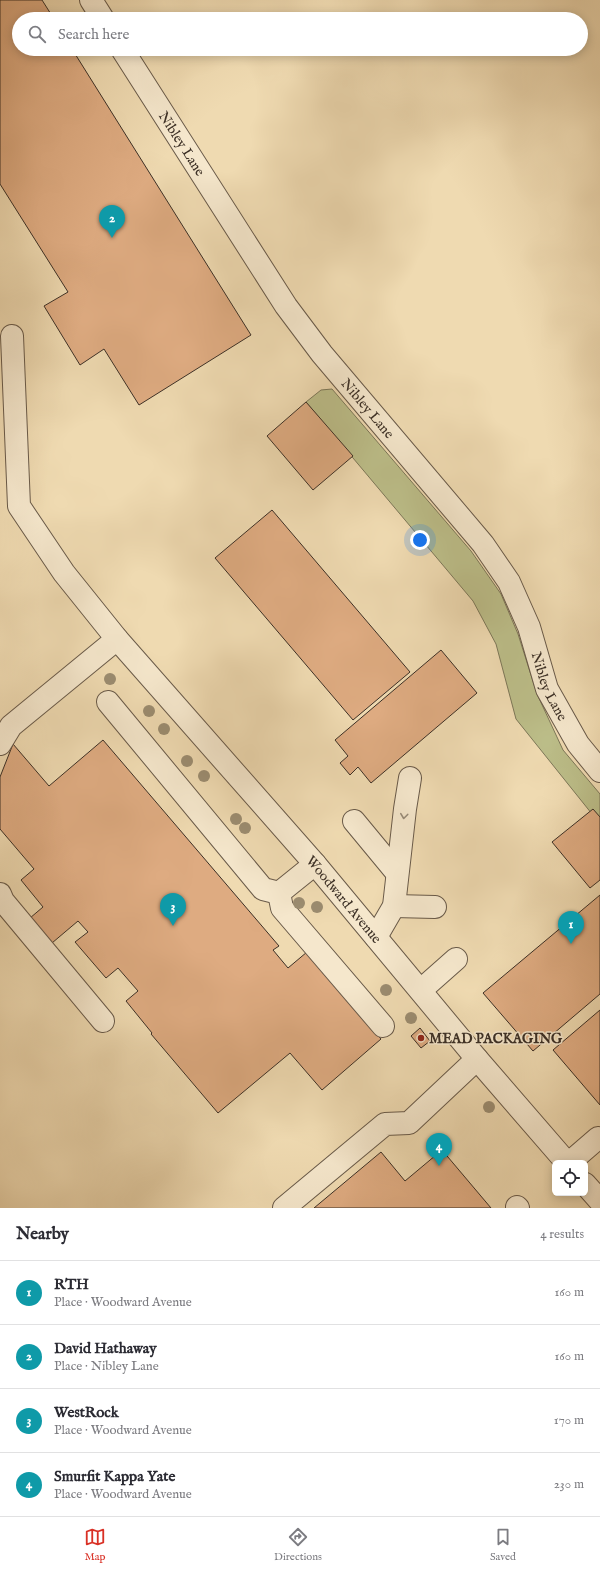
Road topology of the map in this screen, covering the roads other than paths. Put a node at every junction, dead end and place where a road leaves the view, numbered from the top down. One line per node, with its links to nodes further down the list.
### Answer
1 (91, 0): 2 (street)
2 (99, 12)
3 (126, 56): 8 (street, Nibley Lane)
4 (12, 336): 5 (street, Woodward Avenue)
5 (117, 639): 7 (street); 11 (street, Woodward Avenue)
6 (108, 702): 13 (street)
7 (0, 744)
8 (600, 771)
9 (410, 778): 12 (street, one-way to 12)
10 (354, 821): 12 (street)
11 (314, 864): 13 (street); 17 (street, Woodward Avenue)
12 (397, 873): 15 (street)
13 (279, 893): 21 (street)
14 (0, 894): 20 (street)
15 (394, 906): 16 (street); 17 (street)
16 (435, 907)
17 (376, 937): 19 (street, Woodward Avenue)
18 (456, 959): 19 (street)
19 (420, 990): 22 (street, Woodward Avenue)
20 (103, 1021)
21 (383, 1026)
22 (477, 1059): 24 (street, Woodward Avenue); 28 (street)
23 (598, 1138): 25 (street)
24 (565, 1160)
25 (572, 1160)
26 (588, 1187): 27 (street)
27 (600, 1201)
28 (284, 1208)

